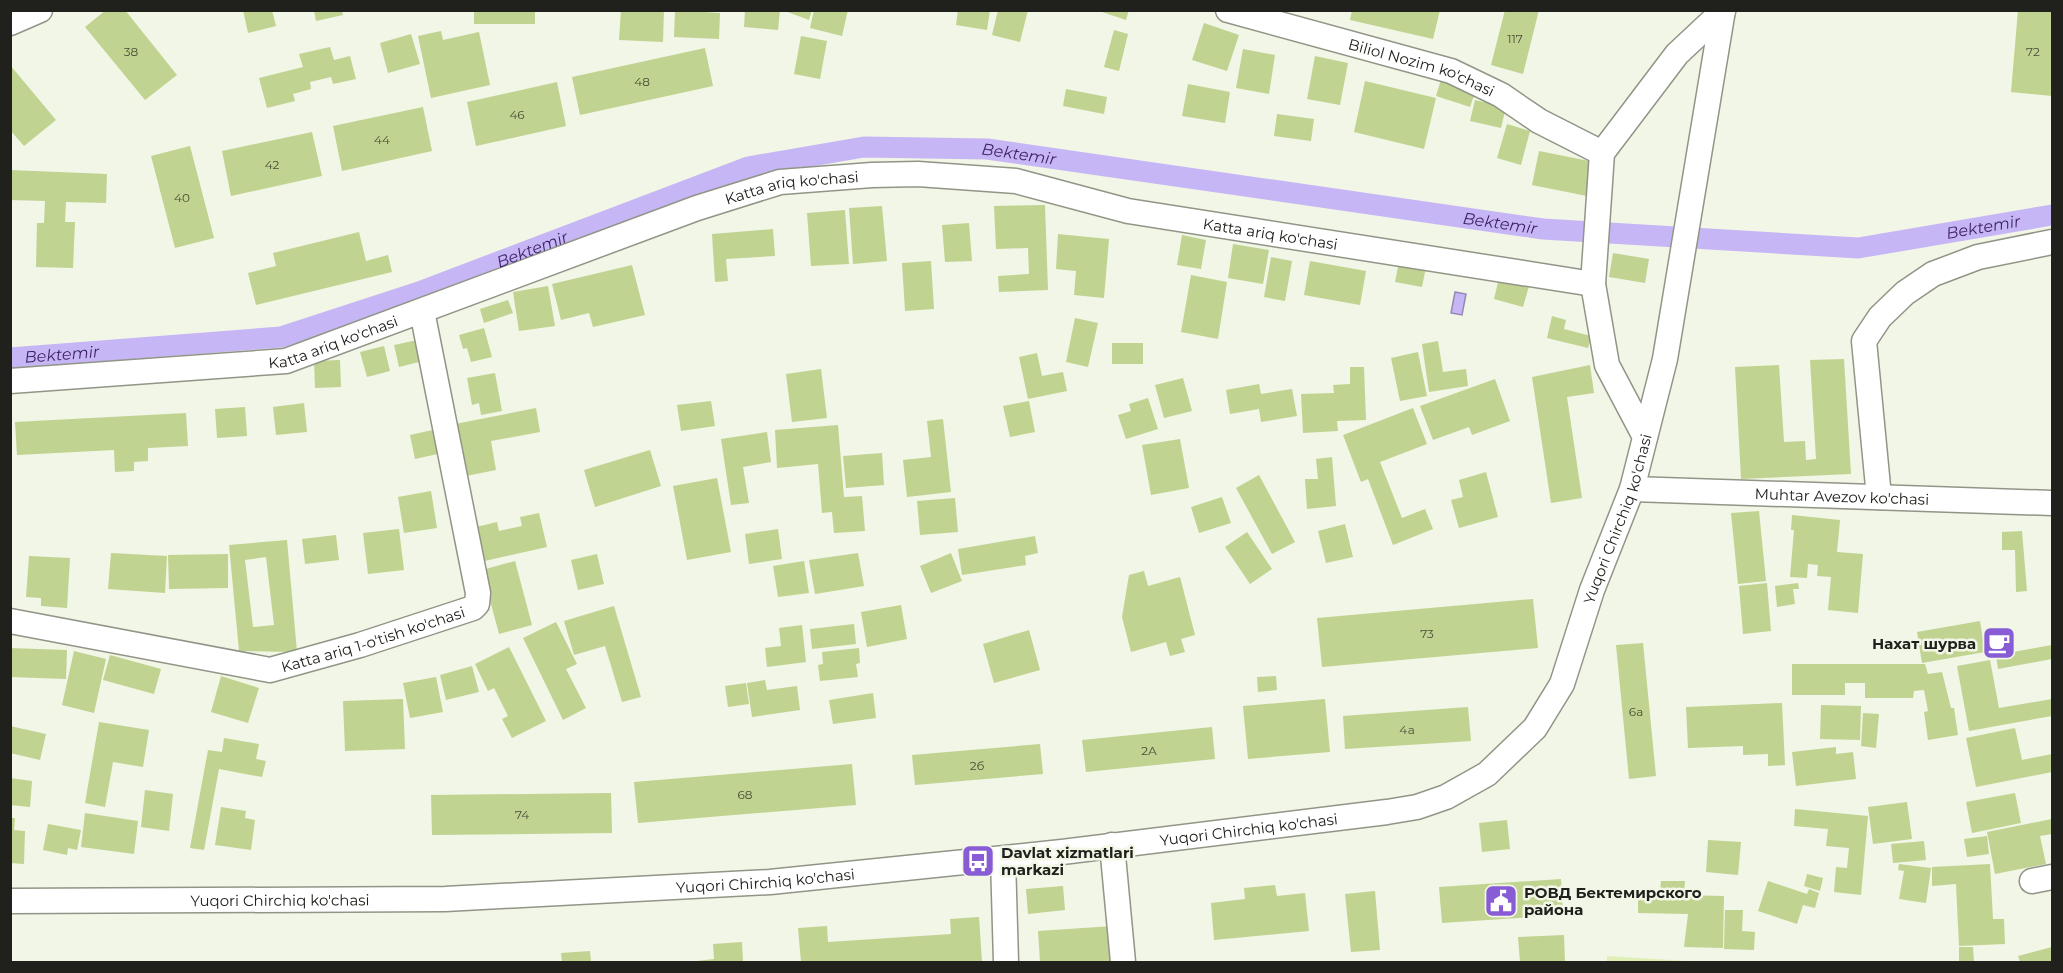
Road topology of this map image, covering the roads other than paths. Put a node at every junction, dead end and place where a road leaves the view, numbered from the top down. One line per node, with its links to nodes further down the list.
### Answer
1 (40, 10): 4 (street)
2 (1228, 10): 5 (street, Biliol Nozim ko'chasi)
3 (1723, 10): 5 (street); 10 (street, Yuqori Chirchiq ko'chasi)
4 (10, 22)
5 (1602, 153): 7 (street)
6 (2052, 242): 12 (street)
7 (1593, 284): 8 (street, Katta ariq ko'chasi); 10 (street)
8 (422, 311): 9 (street, Katta ariq ko'chasi); 14 (street, Katta ariq 1-o'tish ko'chasi)
9 (10, 381)
10 (1645, 437): 11 (street, Yuqori Chirchiq ko'chasi)
11 (1632, 489): 12 (street, Muhtar Avezov ko'chasi); 15 (street, Yuqori Chirchiq ko'chasi)
12 (1880, 497): 13 (street, Muhtar Avezov ko'chasi)
13 (2052, 503)
14 (10, 621)
15 (1112, 845): 16 (street, Yuqori Chirchiq ko'chasi); 19 (street)
16 (1003, 859): 17 (street, Yuqori Chirchiq ko'chasi); 18 (street)
17 (10, 901)
18 (1006, 963)
19 (1123, 963)

